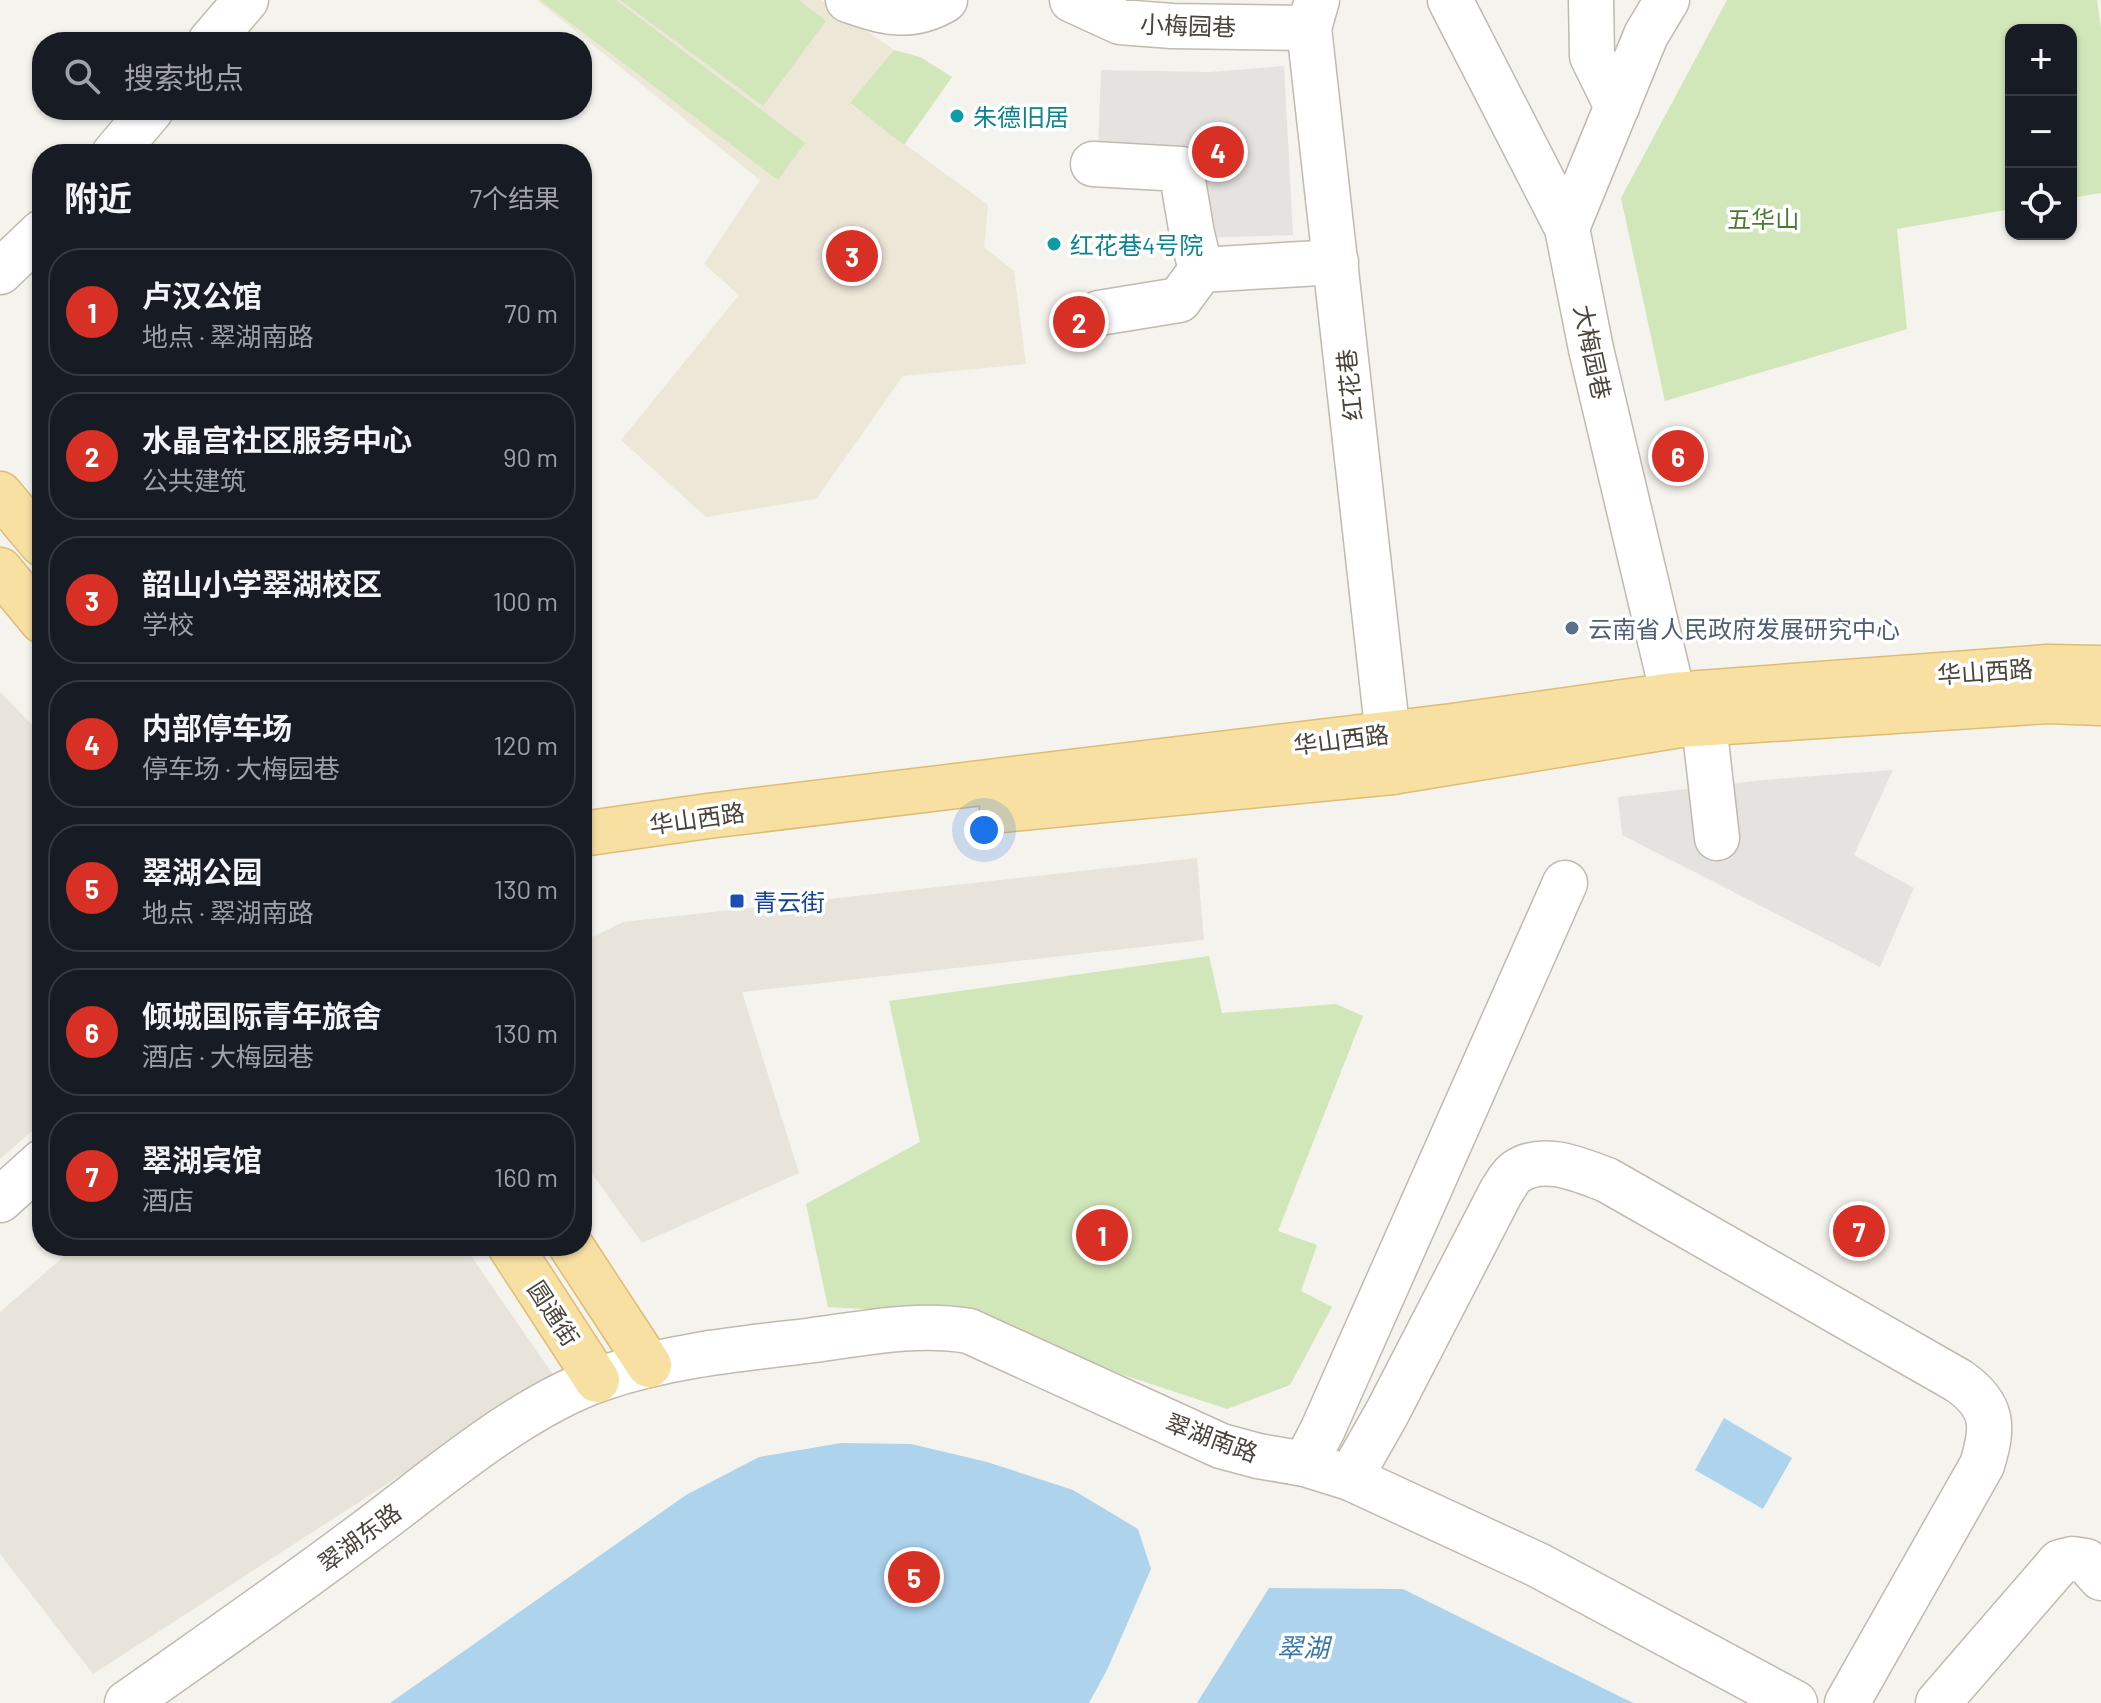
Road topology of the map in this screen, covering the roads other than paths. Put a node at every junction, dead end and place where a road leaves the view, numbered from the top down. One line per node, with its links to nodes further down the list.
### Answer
1 (246, 0): 9 (street)
2 (848, 0): 3 (street)
3 (945, 0)
4 (1072, 0): 7 (street, 小梅园巷)
5 (1450, 0): 14 (street, 大梅园巷)
6 (1591, 0): 10 (street)
7 (1313, 14): 16 (street, 红花巷)
8 (1657, 18): 10 (street)
9 (219, 32)
10 (1617, 107): 14 (street)
11 (143, 120): 12 (street)
12 (122, 144)
13 (1093, 164): 17 (street)
14 (1567, 228): 26 (street, 大梅园巷)
15 (32, 242): 18 (street)
16 (1336, 262): 17 (street); 27 (street, 红花巷)
17 (1201, 270): 19 (street)
18 (0, 272)
19 (1099, 313)
20 (0, 494): 21 (main road)
21 (32, 532)
22 (0, 570): 23 (main road)
23 (32, 609)
24 (2101, 668): 26 (main road, 华山西路)
25 (2101, 703): 26 (main road, 华山西路)
26 (1686, 715): 27 (main road, 华山西路); 29 (street, 大梅园巷)
27 (1390, 752): 28 (main road, 华山西路); 30 (main road, 华山西路)
28 (592, 833)
29 (1717, 838)
30 (592, 859)
31 (1565, 883): 40 (street)
32 (32, 1141): 33 (street)
33 (0, 1169)
34 (32, 1171): 35 (street)
35 (0, 1200)
36 (516, 1256): 39 (main road, 圆通街)
37 (578, 1256): 38 (main road)
38 (649, 1365): 39 (street, 翠湖南路); 40 (street, 翠湖南路)
39 (597, 1380): 43 (street, 翠湖东路)
40 (1305, 1464): 41 (street, 翠湖南路)
41 (1350, 1478): 44 (street, 翠湖南路); 45 (street)
42 (2101, 1578): 46 (street)
43 (127, 1703)
44 (1795, 1703)
45 (1847, 1703)
46 (1938, 1703)

